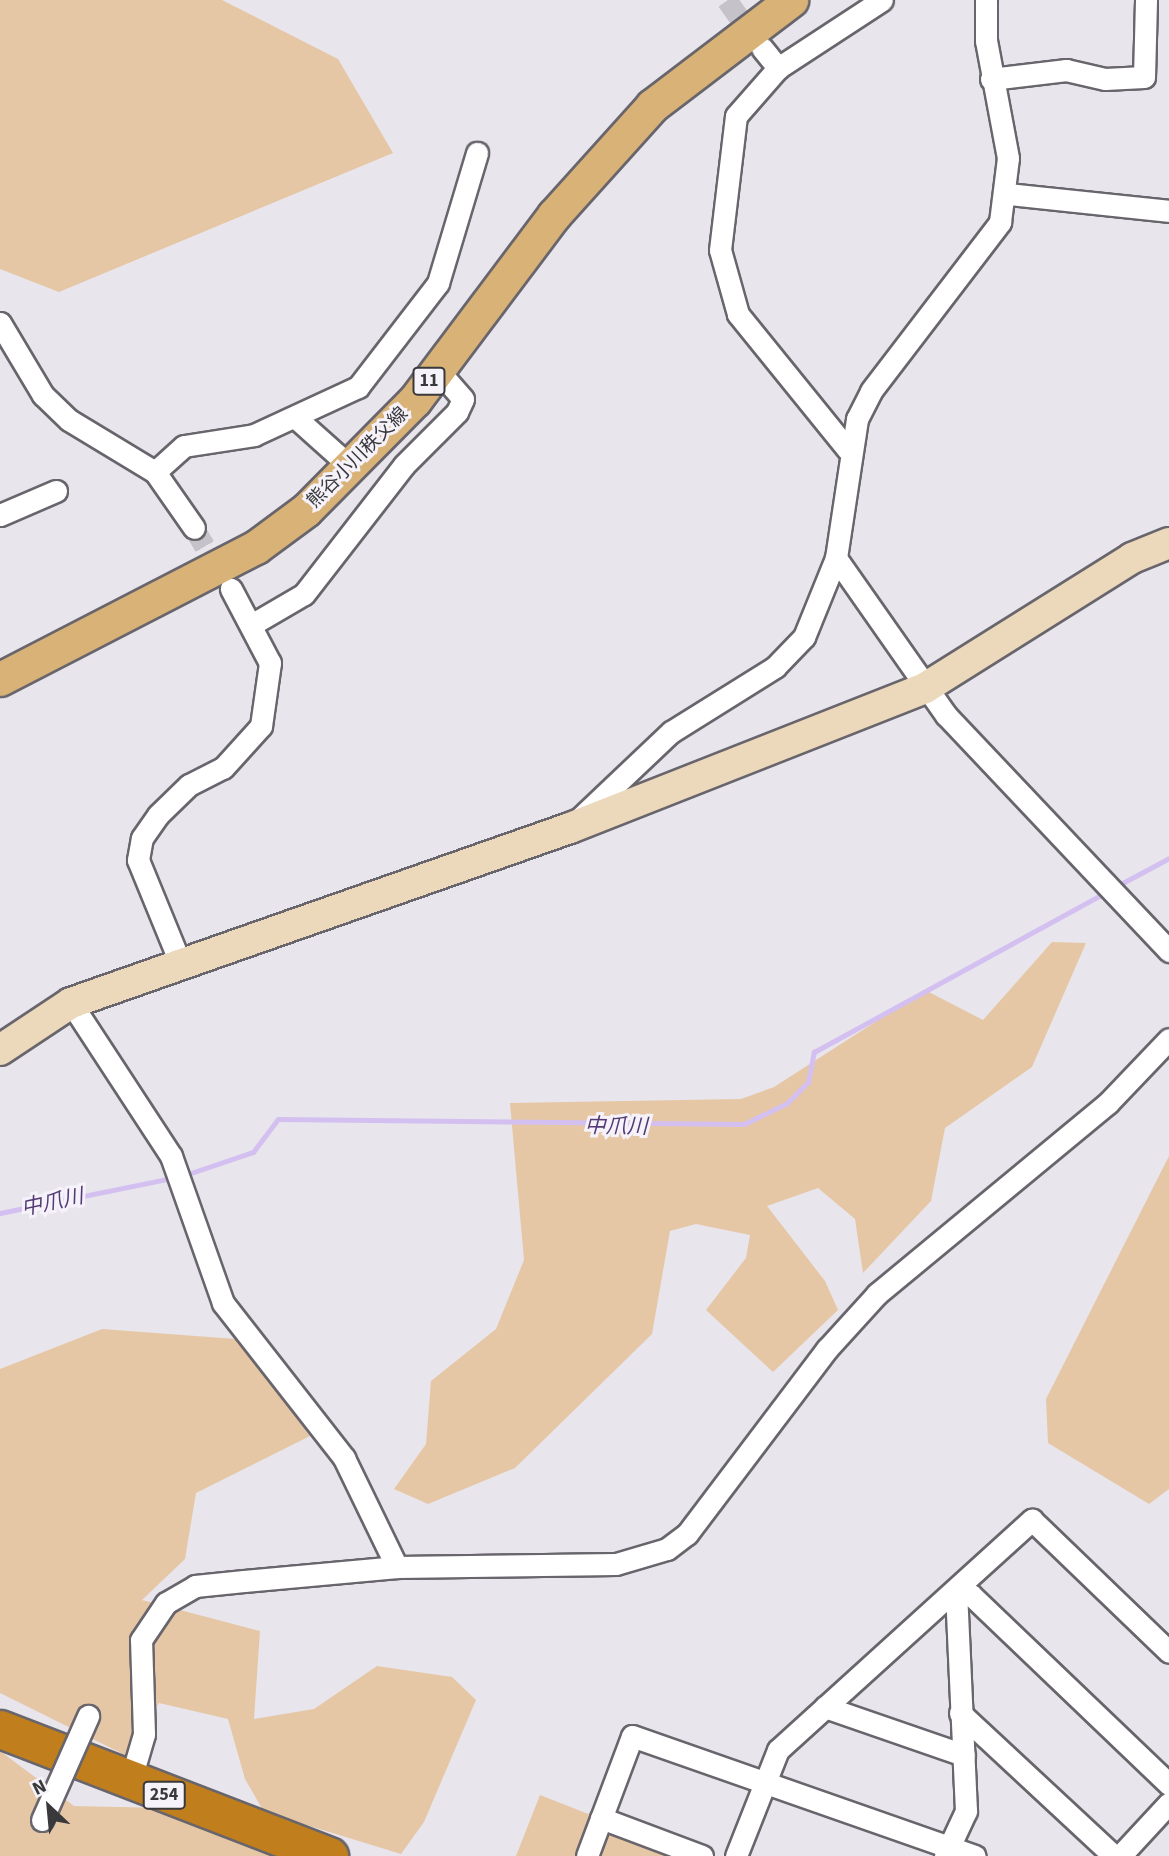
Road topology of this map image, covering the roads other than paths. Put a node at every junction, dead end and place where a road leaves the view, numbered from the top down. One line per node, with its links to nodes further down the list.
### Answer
1 (791, 0): 12 (main road, 熊谷小川秩父線 / 11)
2 (882, 0): 6 (street)
3 (986, 0): 7 (street)
4 (1146, 0): 7 (street)
5 (762, 48): 6 (street)
6 (778, 68): 14 (street)
7 (991, 79): 9 (street)
8 (477, 153): 13 (street)
9 (1008, 194): 10 (street); 14 (street)
10 (1169, 211)
11 (0, 325): 16 (street)
12 (438, 370): 15 (main road, 熊谷小川秩父線 / 11); 23 (street)
13 (296, 418): 15 (street); 16 (street)
14 (848, 450): 21 (street)
15 (353, 469): 24 (main road, 熊谷小川秩父線 / 11)
16 (155, 472): 19 (street)
17 (56, 491): 18 (street)
18 (0, 515)
19 (194, 528)
20 (1169, 543): 25 (street)
21 (836, 558): 25 (street); 26 (street)
22 (231, 589): 23 (street)
23 (251, 625): 28 (street)
24 (0, 679)
25 (925, 688): 26 (street); 27 (street)
26 (570, 828): 28 (street)
27 (1169, 951)
28 (179, 960): 29 (street)
29 (71, 1003): 31 (street); 32 (street)
30 (1169, 1039): 32 (street)
31 (0, 1050)
32 (397, 1567): 41 (street)
33 (956, 1590): 34 (street); 35 (street); 36 (street); 42 (street)
34 (1169, 1652)
35 (825, 1707): 39 (street); 40 (street)
36 (960, 1713): 39 (street); 52 (street)
37 (88, 1716): 45 (street, bridge)
38 (0, 1729): 41 (highway, 254)
39 (964, 1755): 46 (street)
40 (764, 1780): 44 (street); 46 (street); 50 (street)
41 (130, 1782): 47 (highway, 254)
42 (1169, 1784)
43 (1169, 1803): 53 (street)
44 (601, 1818): 48 (street); 49 (street)
45 (42, 1819)
46 (947, 1851): 51 (street)
47 (329, 1856)
48 (587, 1856)
49 (702, 1856)
50 (736, 1856)
51 (975, 1856)
52 (1114, 1856)
53 (1120, 1856)

